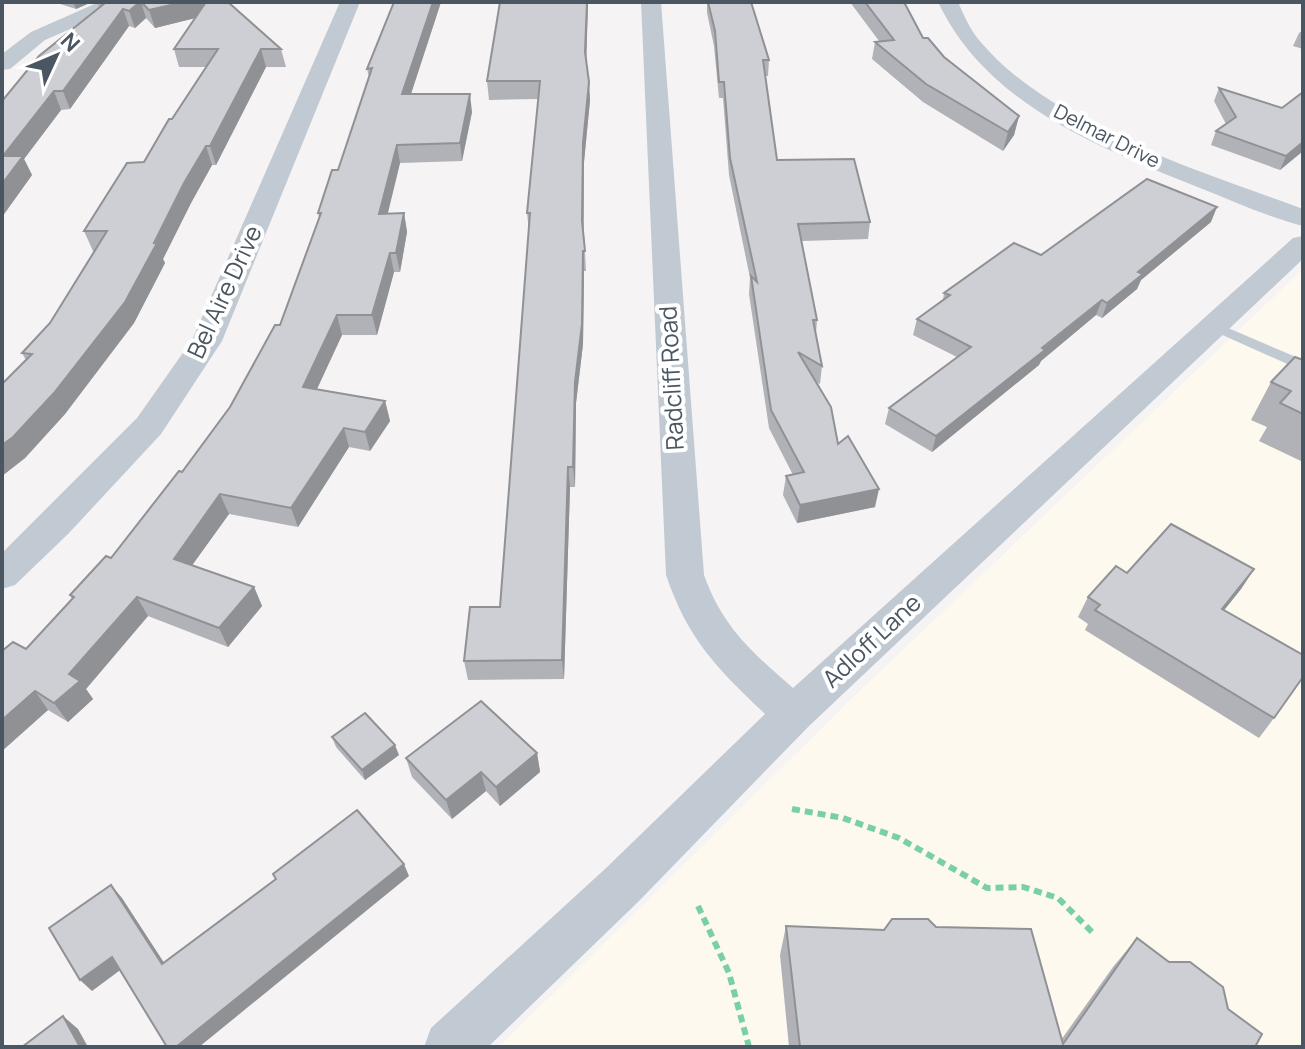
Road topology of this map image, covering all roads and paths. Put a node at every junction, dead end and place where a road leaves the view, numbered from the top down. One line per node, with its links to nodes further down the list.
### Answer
1 (116, 2): 5 (street)
2 (350, 2): 10 (street, Bel Aire Drive)
3 (651, 2): 11 (street, Radcliff Road)
4 (948, 2): 6 (street, Delmar Drive)
5 (2, 64)
6 (1303, 218)
7 (1303, 244): 8 (street, Adloff Lane)
8 (1214, 326): 9 (lane); 11 (street, Adloff Lane)
9 (1303, 366)
10 (2, 575)
11 (793, 714): 15 (street, Adloff Lane)
12 (792, 809): 14 (path)
13 (698, 906): 16 (path)
14 (1093, 933)
15 (450, 1047)
16 (749, 1047)

